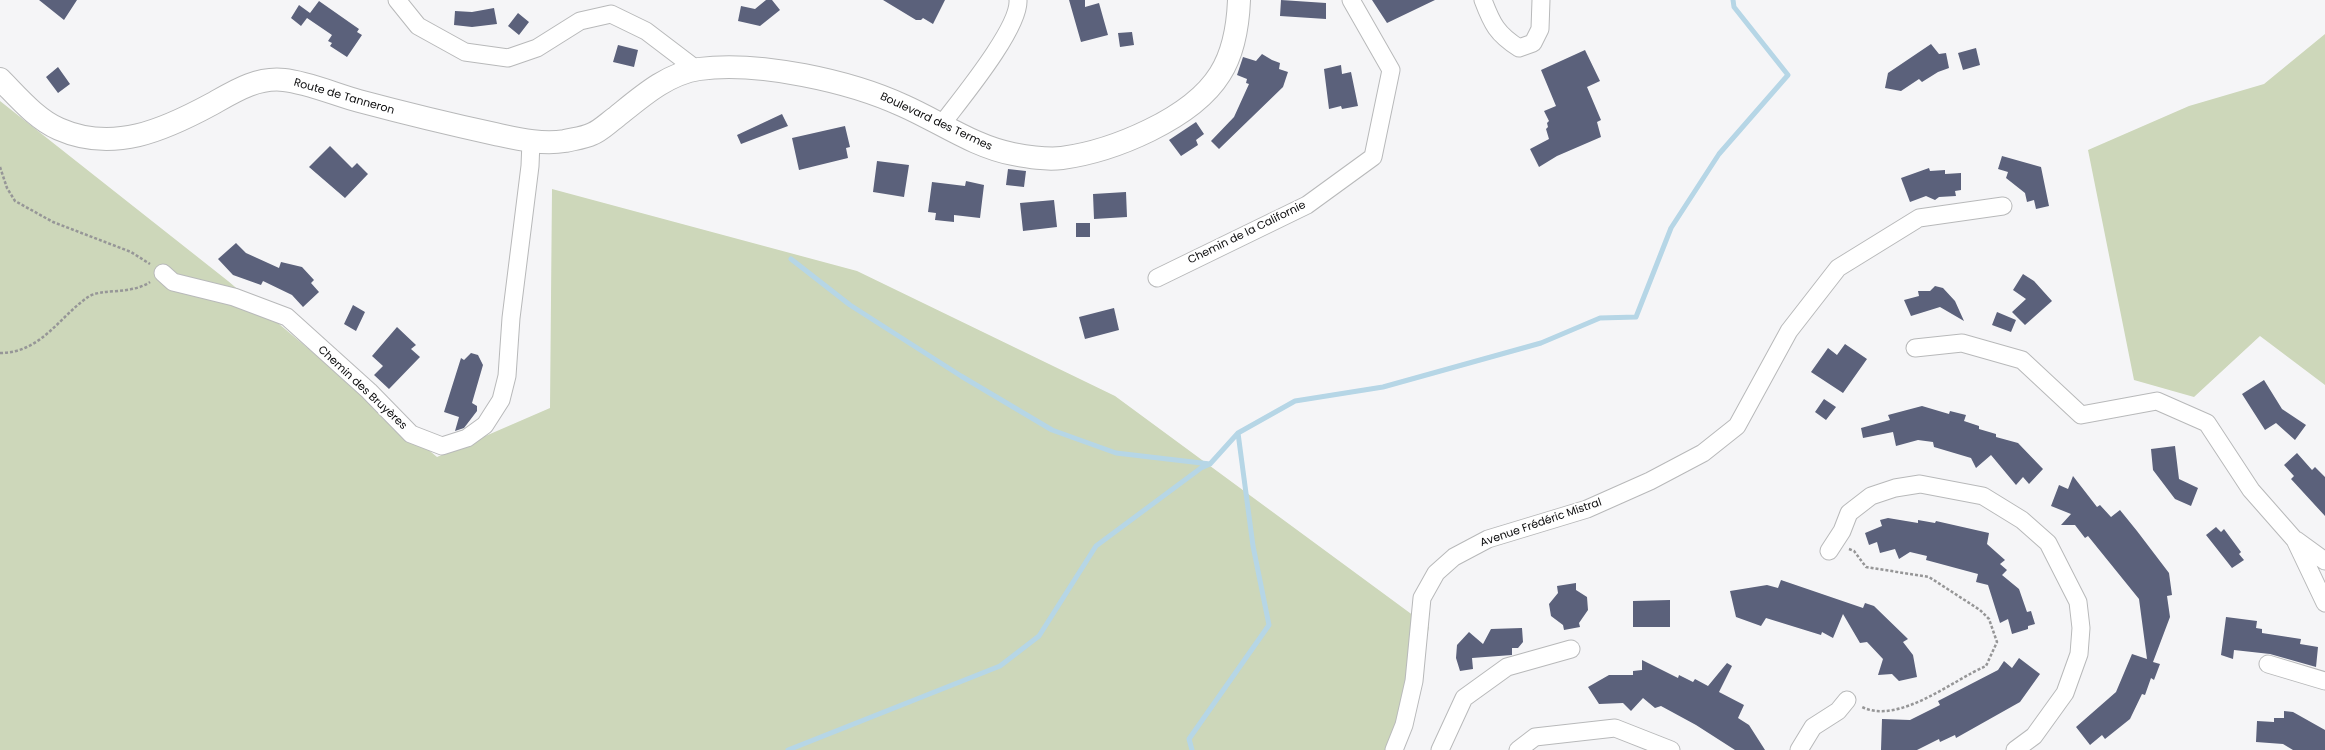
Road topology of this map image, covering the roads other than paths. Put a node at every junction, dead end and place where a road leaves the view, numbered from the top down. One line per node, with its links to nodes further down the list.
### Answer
1 (397, 0): 7 (street)
2 (1018, 0): 9 (street)
3 (1239, 0): 9 (street, Boulevard des Termes)
4 (1351, 0): 13 (street, Chemin de la Californie)
5 (1483, 0): 6 (street)
6 (1542, 0)
7 (696, 69): 9 (street, Boulevard des Termes); 10 (street, Route de Tanneron)
8 (0, 79): 10 (street, Route de Tanneron)
9 (942, 124)
10 (531, 141): 12 (street, Chemin des Bruyères)
11 (2003, 206): 23 (street, Avenue Frédéric Mistral)
12 (163, 273)
13 (1157, 278)
14 (1915, 348): 15 (street)
15 (2296, 540): 17 (street); 18 (street)
16 (1831, 548): 28 (street)
17 (2325, 561)
18 (2325, 602)
19 (1571, 649): 24 (street)
20 (2268, 664): 21 (street)
21 (2325, 681)
22 (1848, 700): 27 (street)
23 (1394, 750)
24 (1440, 750)
25 (1518, 750): 26 (street)
26 (1671, 750)
27 (1799, 750)
28 (2015, 750)

